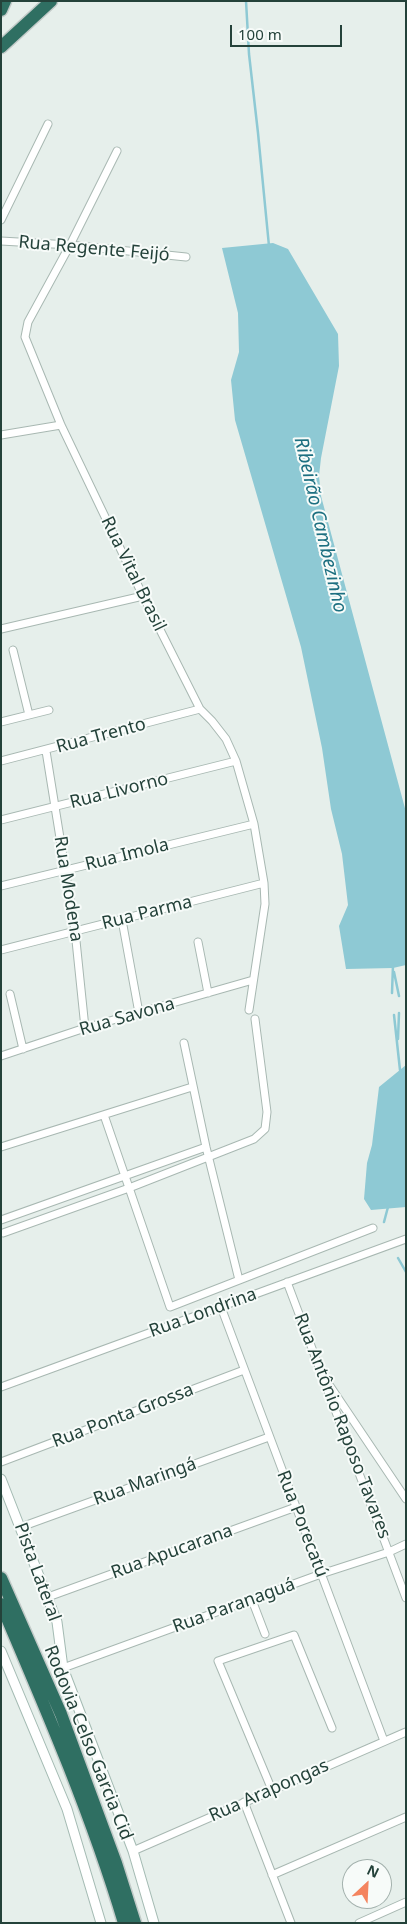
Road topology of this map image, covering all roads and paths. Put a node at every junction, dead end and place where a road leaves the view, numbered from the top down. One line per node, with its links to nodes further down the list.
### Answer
1 (5, 1): 3 (highway)
2 (51, 1): 4 (highway)
3 (1, 10)
4 (1, 47)
5 (48, 124): 7 (street)
6 (117, 151): 9 (street, Rua Vital Brasil)
7 (1, 220)
8 (1, 241): 9 (street, Rua Regente Feijó)
9 (70, 245): 10 (street, Rua Regente Feijó); 11 (street, Rua Vital Brasil)
10 (186, 257)
11 (61, 425): 12 (street); 13 (street, Rua Vital Brasil)
12 (1, 435)
13 (143, 596): 14 (street); 17 (street, Rua Vital Brasil)
14 (1, 629)
15 (13, 650): 18 (street)
16 (49, 710): 18 (street)
17 (200, 710): 20 (street, Rua Trento); 21 (street, Rua Vital Brasil)
18 (28, 715): 19 (street)
19 (1, 722)
20 (46, 751): 22 (street, Rua Trento); 23 (street, Rua Modena)
21 (236, 761): 23 (street, Rua Livorno); 25 (street, Rua Vital Brasil)
22 (1, 762)
23 (55, 807): 24 (street, Rua Livorno); 26 (street, Rua Modena)
24 (1, 820)
25 (254, 824): 26 (street, Rua Imola); 27 (street, Rua Vital Brasil)
26 (66, 870): 28 (street, Rua Imola); 30 (street, Rua Modena)
27 (264, 883): 29 (street, Rua Parma); 33 (street, Rua Vital Brasil)
28 (1, 886)
29 (122, 920): 30 (street, Rua Parma); 37 (street)
30 (75, 931): 32 (street, Rua Parma); 39 (street, Rua Modena)
31 (198, 942): 34 (street)
32 (1, 950)
33 (253, 980): 34 (street, Rua Savona); 36 (street, Rua Vital Brasil)
34 (208, 993): 37 (street, Rua Savona)
35 (10, 994): 41 (street)
36 (249, 1010)
37 (139, 1013): 39 (street, Rua Savona)
38 (255, 1019): 47 (street)
39 (85, 1028): 41 (street, Rua Savona)
40 (184, 1043): 43 (street)
41 (23, 1049): 42 (street, Rua Savona)
42 (1, 1056)
43 (192, 1087): 44 (street); 46 (street)
44 (104, 1115): 45 (street); 48 (street)
45 (1, 1147)
46 (206, 1147): 47 (street); 48 (street)
47 (209, 1157): 49 (street); 54 (street)
48 (125, 1176): 49 (street); 50 (street)
49 (129, 1188): 52 (street); 54 (street)
50 (1, 1220)
51 (373, 1228): 54 (street)
52 (3, 1233)
53 (406, 1239): 55 (street, Rua Londrina)
54 (239, 1280)
55 (287, 1282): 56 (street, Rua Londrina); 58 (street, Rua Antônio Raposo Tavares)
56 (221, 1307): 57 (street, Rua Porecatú); 59 (street, Rua Londrina)
57 (244, 1370): 60 (street, Rua Porecatú); 61 (street, Rua Ponta Grossa)
58 (323, 1376): 63 (street); 67 (street, Rua Antônio Raposo Tavares)
59 (1, 1387)
60 (269, 1437): 64 (street, Rua Porecatú); 65 (street, Rua Maringá)
61 (1, 1462)
62 (1, 1479): 65 (street, Pista Lateral)
63 (406, 1499)
64 (296, 1507): 68 (street, Rua Porecatú); 70 (street, Rua Apucarana)
65 (21, 1527): 70 (street, Pista Lateral)
66 (406, 1544): 67 (street, Rua Paranaguá)
67 (389, 1552): 68 (street, Rua Paranaguá); 71 (street, Rua Antônio Raposo Tavares)
68 (321, 1574): 72 (street, Rua Paranaguá); 79 (street, Rua Porecatú)
69 (1, 1578): 88 (highway, Rodovia Celso Garcia Cid)
70 (48, 1597): 76 (street, Pista Lateral)
71 (406, 1598)
72 (252, 1600): 74 (street); 76 (street, Rua Paranaguá)
73 (1, 1604): 87 (highway, Rodovia Celso Garcia Cid)
74 (265, 1634)
75 (1, 1651): 86 (street)
76 (63, 1668): 83 (street, Pista Lateral)
77 (332, 1728): 80 (street)
78 (406, 1732): 79 (street, Rua Arapongas)
79 (384, 1741): 80 (street, Rua Arapongas)
80 (272, 1790): 81 (street, Rua Arapongas)
81 (244, 1802): 83 (street, Rua Arapongas); 84 (street)
82 (406, 1817): 84 (street)
83 (134, 1851): 89 (street, Pista Lateral)
84 (272, 1875): 90 (street)
85 (406, 1902): 91 (street)
86 (101, 1923)
87 (124, 1923)
88 (134, 1923)
89 (154, 1923)
90 (291, 1923)
91 (359, 1923)

